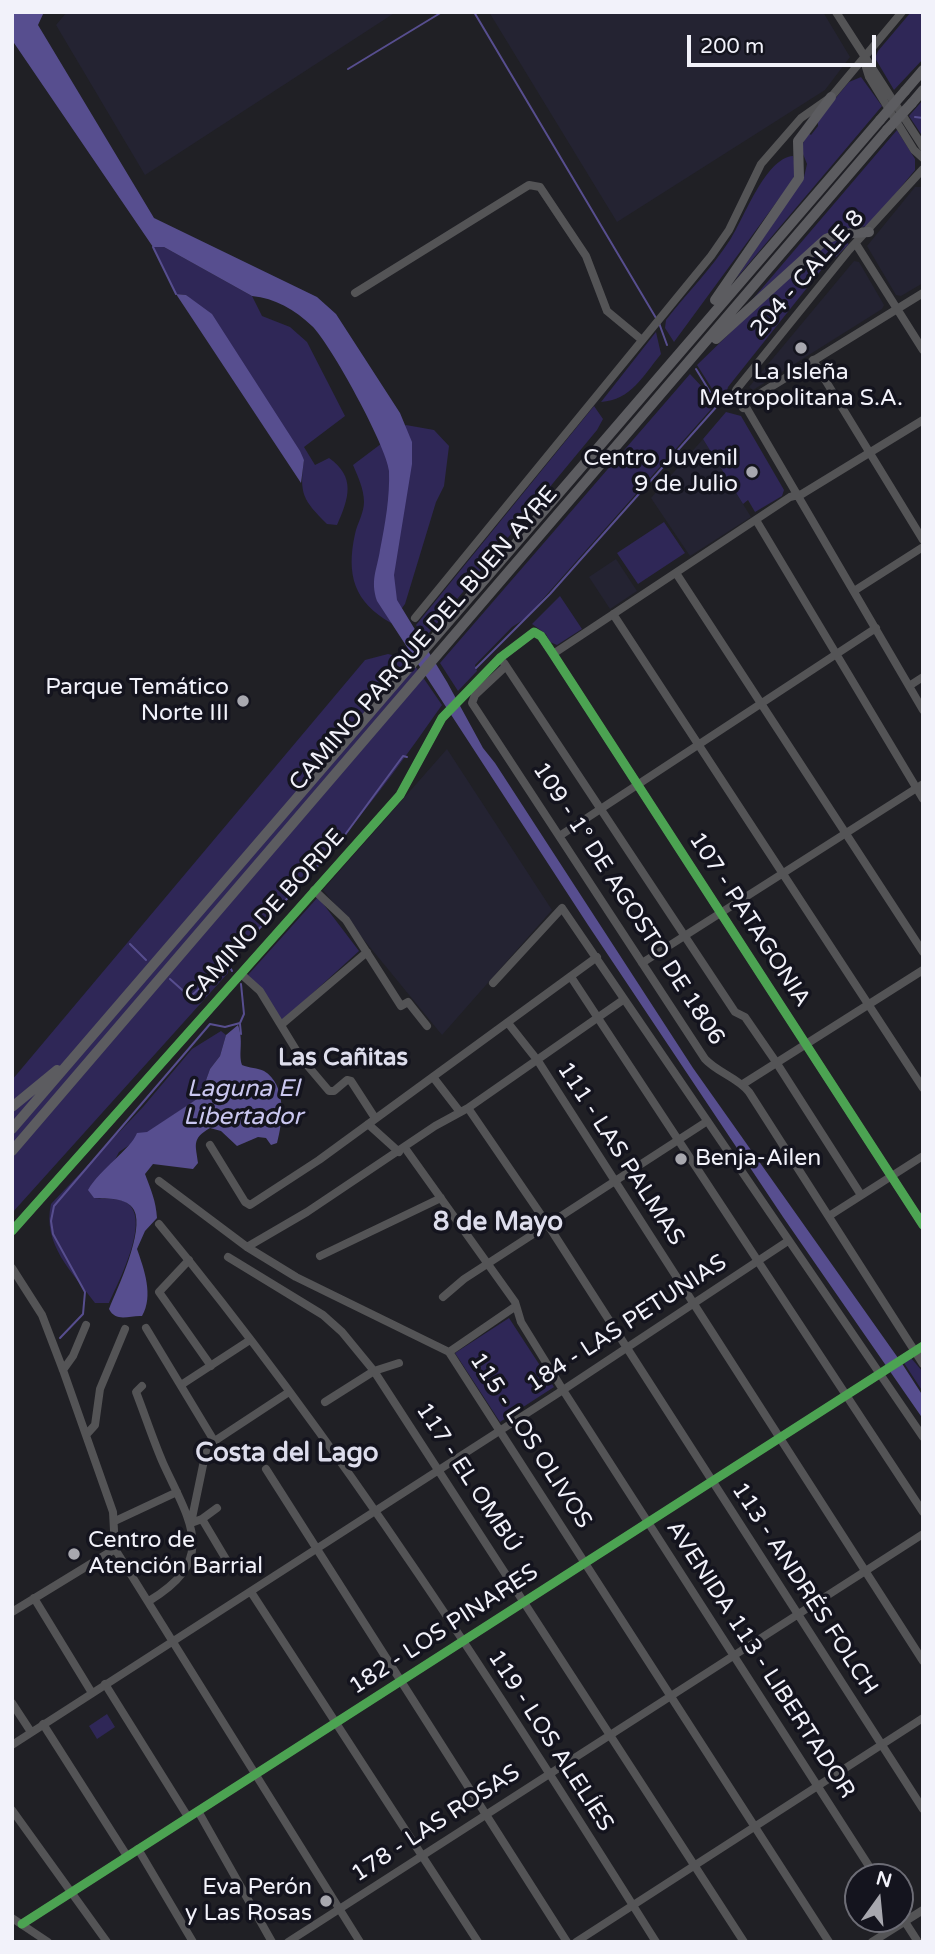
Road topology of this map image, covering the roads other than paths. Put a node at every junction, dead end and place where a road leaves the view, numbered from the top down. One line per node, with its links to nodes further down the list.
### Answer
1 (836, 12): 3 (street)
2 (902, 12): 3 (street)
3 (863, 58): 6 (street); 7 (street); 8 (street)
4 (923, 70): 17 (highway, CAMINO PARQUE DEL BUEN AYRE, bridge)
5 (923, 90): 20 (highway, CAMINO PARQUE DEL BUEN AYRE, bridge)
6 (831, 97): 16 (street); 17 (highway)
7 (923, 147)
8 (923, 158)
9 (923, 169): 10 (street, 204 - CALLE 8)
10 (869, 232): 11 (highway); 12 (street, 204 - CALLE 8)
11 (844, 233): 12 (highway); 20 (highway)
12 (856, 244): 15 (street); 21 (street, 204 - CALLE 8)
13 (355, 293): 16 (street)
14 (923, 293): 15 (street)
15 (898, 310): 18 (street); 19 (street)
16 (642, 340): 31 (street)
17 (684, 345): 68 (highway, CAMINO PARQUE DEL BUEN AYRE)
18 (923, 350)
19 (813, 360): 21 (street); 23 (street)
20 (689, 362): 82 (highway, CAMINO PARQUE DEL BUEN AYRE)
21 (743, 408): 24 (street)
22 (923, 420): 23 (street)
23 (870, 453): 24 (street); 26 (street)
24 (797, 495): 25 (street); 29 (street)
25 (756, 520): 28 (street); 35 (street)
26 (923, 540)
27 (923, 547): 29 (street)
28 (676, 573): 30 (street); 40 (street)
29 (854, 591): 32 (street)
30 (613, 614): 34 (street); 42 (street)
31 (415, 618)
32 (876, 628): 35 (street); 39 (street)
33 (541, 636): 34 (street, 107 - PATAGONIA); 36 (street, CAMINO DE BORDE)
34 (553, 654): 43 (street, 107 - PATAGONIA)
35 (836, 654): 40 (street); 44 (street)
36 (501, 657): 37 (street); 50 (street, CAMINO DE BORDE)
37 (506, 666): 46 (street); 47 (street, 109 - 1° DE AGOSTO DE 1806)
38 (923, 677): 39 (street)
39 (909, 686): 41 (street)
40 (760, 705): 42 (street); 48 (street)
41 (923, 710)
42 (698, 744): 43 (street); 49 (street)
43 (637, 783): 46 (street); 51 (street, 107 - PATAGONIA)
44 (920, 786): 45 (street); 48 (street)
45 (923, 799)
46 (600, 807): 47 (street); 52 (street)
47 (561, 835): 56 (street, 109 - 1° DE AGOSTO DE 1806)
48 (845, 835): 49 (street); 54 (street)
49 (783, 874): 51 (street); 62 (street)
50 (314, 890): 53 (street); 58 (street, CAMINO DE BORDE)
51 (720, 915): 52 (street); 67 (street, 107 - PATAGONIA)
52 (687, 936): 56 (street); 70 (street)
53 (367, 952): 65 (street); 66 (street)
54 (923, 952)
55 (597, 957): 59 (street); 60 (street); 61 (street)
56 (642, 963): 72 (street, 109 - 1° DE AGOSTO DE 1806)
57 (923, 970): 62 (street)
58 (241, 974): 65 (street); 93 (street, CAMINO DE BORDE)
59 (571, 977): 63 (street); 64 (street)
60 (493, 983)
61 (623, 1000): 63 (street); 77 (street)
62 (869, 1005): 67 (street); 73 (street)
63 (599, 1017): 69 (street); 79 (street)
64 (509, 1023): 69 (street, 111 - LAS PALMAS); 71 (street)
65 (281, 1026): 76 (street, AVENIDA 113 - LIBERTADOR)
66 (427, 1026)
67 (807, 1043): 70 (street); 84 (street, 107 - PATAGONIA)
68 (83, 1048): 74 (highway); 78 (highway, CAMINO PARQUE DEL BUEN AYRE)
69 (538, 1061): 75 (street); 86 (street, 111 - LAS PALMAS)
70 (776, 1062): 72 (street); 87 (street)
71 (433, 1077): 75 (street, 113 - ANDRÉS FOLCH); 76 (street)
72 (743, 1084): 89 (street, 109 - 1° DE AGOSTO DE 1806)
73 (923, 1088)
74 (12, 1107)
75 (464, 1110): 81 (street); 91 (street, 113 - ANDRÉS FOLCH)
76 (372, 1121): 80 (street); 81 (street, AVENIDA 113 - LIBERTADOR)
77 (706, 1122): 79 (street); 94 (street)
78 (12, 1129)
79 (679, 1140): 86 (street); 99 (street)
80 (210, 1145)
81 (402, 1150): 88 (street, AVENIDA 113 - LIBERTADOR); 95 (street)
82 (12, 1152)
83 (923, 1156): 84 (street)
84 (892, 1176): 87 (street); 92 (street, 107 - PATAGONIA)
85 (159, 1181): 95 (street, 115 - LOS OLIVOS)
86 (613, 1183): 91 (street); 103 (street, 111 - LAS PALMAS)
87 (861, 1195): 89 (street)
88 (441, 1198): 96 (street); 100 (street, AVENIDA 113 - LIBERTADOR)
89 (829, 1216): 111 (street, 109 - 1° DE AGOSTO DE 1806)
90 (159, 1224): 98 (street, 119 - LOS ALELÍES)
91 (548, 1225): 100 (street); 110 (street, 113 - ANDRÉS FOLCH)
92 (923, 1225)
93 (12, 1231)
94 (788, 1241): 99 (street, 184 - LAS PETUNIAS); 118 (street)
95 (247, 1247): 112 (street, 115 - LOS OLIVOS)
96 (320, 1256)
97 (228, 1257): 117 (street, 117 - EL OMBÚ)
98 (189, 1260): 108 (street, 119 - LOS ALELÍES); 115 (street)
99 (759, 1261): 103 (street, 184 - LAS PETUNIAS); 123 (street)
100 (489, 1263): 102 (street); 104 (street, AVENIDA 113 - LIBERTADOR)
101 (12, 1268): 116 (street)
102 (443, 1297)
103 (694, 1304): 110 (street, 184 - LAS PETUNIAS); 128 (street, 111 - LAS PALMAS)
104 (516, 1306): 112 (street); 121 (street, AVENIDA 113 - LIBERTADOR)
105 (86, 1325): 116 (street)
106 (146, 1328): 119 (street)
107 (125, 1329): 126 (street)
108 (250, 1340): 115 (street); 122 (street, 119 - LOS ALELÍES)
109 (923, 1346): 111 (street, 182 - LOS PINARES)
110 (627, 1348): 121 (street, 184 - LAS PETUNIAS); 132 (street, 113 - ANDRÉS FOLCH)
111 (915, 1351): 114 (street, 109 - 1° DE AGOSTO DE 1806); 118 (street, 182 - LOS PINARES)
112 (449, 1352): 125 (street, 115 - LOS OLIVOS)
113 (399, 1363): 117 (street)
114 (923, 1364)
115 (211, 1366): 119 (street)
116 (63, 1370): 126 (street)
117 (374, 1371): 124 (street); 131 (street, 117 - EL OMBÚ)
118 (882, 1371): 123 (street, 182 - LOS PINARES); 127 (street)
119 (181, 1385): 129 (street)
120 (142, 1386): 133 (street)
121 (563, 1390): 125 (street, 184 - LAS PETUNIAS); 140 (street, AVENIDA 113 - LIBERTADOR)
122 (289, 1391): 129 (street); 135 (street, 119 - LOS ALELÍES)
123 (847, 1395): 128 (street, 182 - LOS PINARES); 136 (street)
124 (326, 1402)
125 (499, 1429): 131 (street, 184 - LAS PETUNIAS); 144 (street, 115 - LOS OLIVOS)
126 (86, 1434): 138 (street)
127 (923, 1437)
128 (779, 1438): 132 (street, 182 - LOS PINARES); 146 (street, 111 - LAS PALMAS)
129 (213, 1439): 139 (street)
130 (266, 1469): 143 (street)
131 (440, 1469): 135 (street, 184 - LAS PETUNIAS); 150 (street, 117 - EL OMBÚ)
132 (711, 1482): 140 (street, 182 - LOS PINARES); 152 (street, 113 - ANDRÉS FOLCH)
133 (177, 1492): 138 (street); 139 (street)
134 (217, 1508): 137 (street)
135 (376, 1510): 143 (street, 184 - LAS PETUNIAS); 154 (street, 119 - LOS ALELÍES)
136 (923, 1512)
137 (202, 1520): 139 (street); 145 (street)
138 (115, 1521): 142 (street)
139 (191, 1522): 149 (street)
140 (649, 1522): 144 (street, 182 - LOS PINARES); 155 (street, AVENIDA 113 - LIBERTADOR)
141 (923, 1534): 146 (street, 178 - LAS ROSAS)
142 (116, 1549): 148 (street); 149 (street)
143 (315, 1550): 147 (street, 184 - LAS PETUNIAS); 157 (street)
144 (586, 1562): 150 (street, 182 - LOS PINARES); 160 (street, 115 - LOS OLIVOS)
145 (230, 1566)
146 (864, 1570): 152 (street, 178 - LAS ROSAS); 156 (street, 111 - LAS PALMAS)
147 (251, 1592): 153 (street, 184 - LAS PETUNIAS); 163 (street)
148 (34, 1598): 151 (street); 159 (street)
149 (149, 1601): 153 (street)
150 (525, 1601): 154 (street, 182 - LOS PINARES); 166 (street, 117 - EL OMBÚ)
151 (12, 1612)
152 (798, 1615): 155 (street, 178 - LAS ROSAS); 167 (street, 113 - ANDRÉS FOLCH)
153 (175, 1640): 158 (street, 184 - LAS PETUNIAS); 169 (street)
154 (463, 1642): 157 (street, 182 - LOS PINARES); 170 (street, 119 - LOS ALELÍES)
155 (735, 1655): 160 (street, 178 - LAS ROSAS); 171 (street, AVENIDA 113 - LIBERTADOR)
156 (923, 1661)
157 (400, 1682): 163 (street, 182 - LOS PINARES); 175 (street)
158 (105, 1684): 159 (street, 184 - LAS PETUNIAS); 176 (street)
159 (92, 1693): 164 (street, 184 - LAS PETUNIAS)
160 (671, 1696): 166 (street, 178 - LAS ROSAS); 177 (street, 115 - LOS OLIVOS)
161 (12, 1703): 165 (street)
162 (923, 1718): 167 (street)
163 (337, 1722): 169 (street, 182 - LOS PINARES); 179 (street)
164 (43, 1724): 165 (street, 184 - LAS PETUNIAS); 180 (street)
165 (31, 1732): 168 (street, 184 - LAS PETUNIAS)
166 (611, 1735): 170 (street, 178 - LAS ROSAS); 182 (street, 117 - EL OMBÚ)
167 (882, 1744): 171 (street); 172 (street, 113 - ANDRÉS FOLCH)
168 (12, 1745)
169 (258, 1774): 174 (street, 182 - LOS PINARES); 185 (street)
170 (549, 1774): 175 (street, 178 - LAS ROSAS); 184 (street, 119 - LOS ALELÍES)
171 (818, 1786): 177 (street); 181 (street, AVENIDA 113 - LIBERTADOR)
172 (923, 1809)
173 (12, 1811): 183 (street)
174 (198, 1811): 176 (street, 182 - LOS PINARES); 191 (street)
175 (485, 1815): 179 (street, 178 - LAS ROSAS); 195 (street)
176 (188, 1817): 178 (street, 182 - LOS PINARES)
177 (754, 1827): 182 (street); 199 (street, 115 - LOS OLIVOS)
178 (138, 1849): 180 (street, 182 - LOS PINARES); 190 (street)
179 (423, 1855): 185 (street, 178 - LAS ROSAS); 194 (street)
180 (127, 1856): 183 (street, 182 - LOS PINARES)
181 (867, 1863)
182 (695, 1865): 184 (street); 198 (street, 117 - EL OMBÚ)
183 (72, 1892): 187 (street, 182 - LOS PINARES); 189 (street)
184 (634, 1905): 196 (street); 197 (street, 119 - LOS ALELÍES)
185 (340, 1909): 192 (street, 178 - LAS ROSAS); 193 (street)
186 (12, 1918): 187 (street)
187 (22, 1923): 188 (street)
188 (48, 1942)
189 (107, 1942)
190 (193, 1942)
191 (272, 1942)
192 (288, 1942)
193 (360, 1942)
194 (478, 1942)
195 (567, 1942)
196 (576, 1942)
197 (656, 1942)
198 (744, 1942)
199 (829, 1942)

